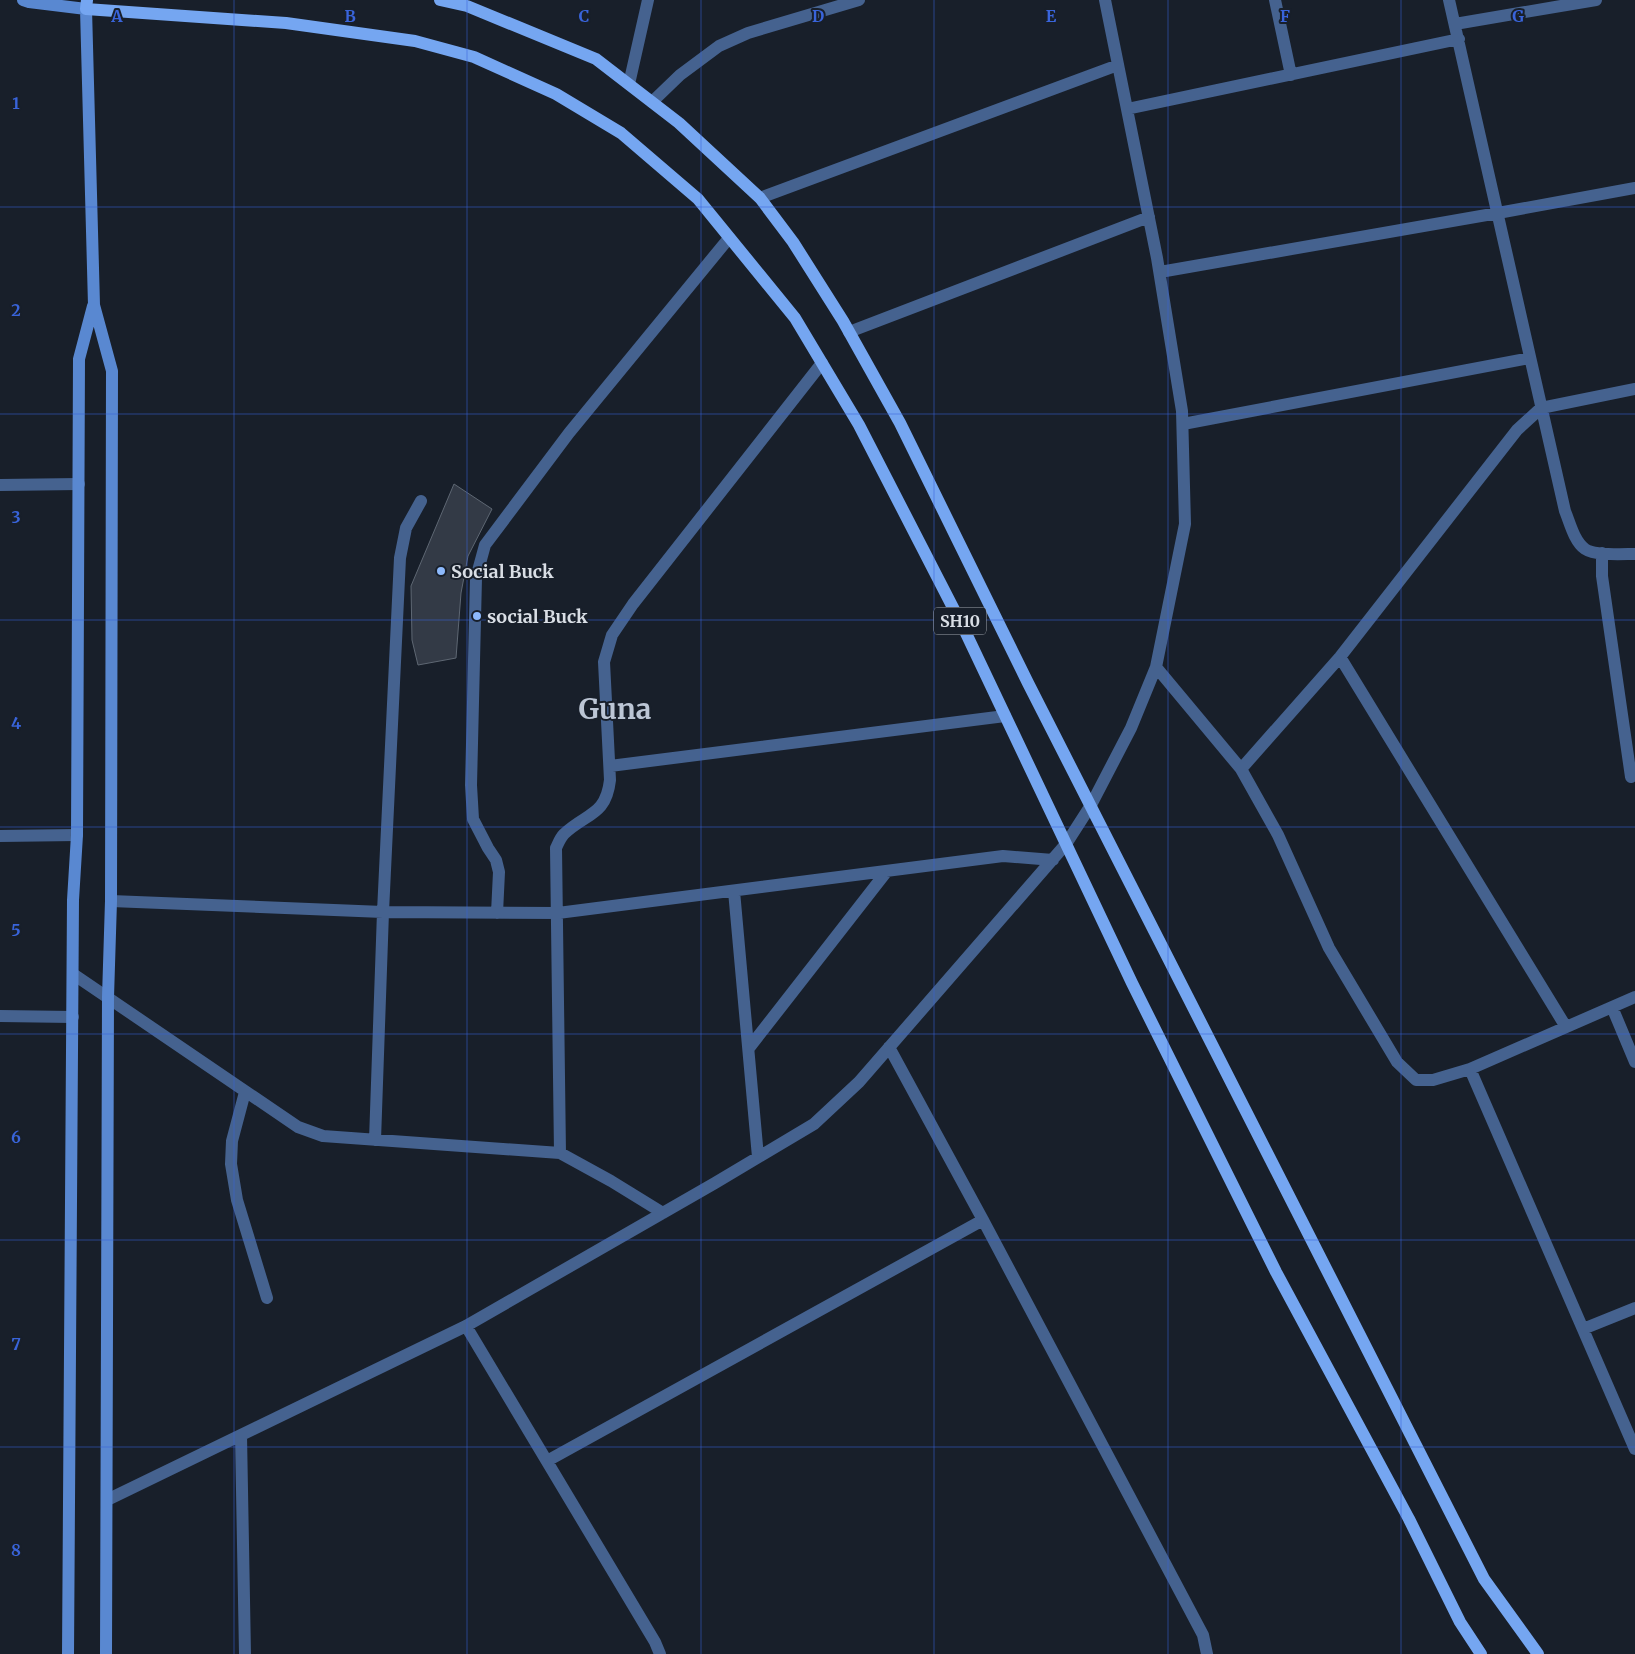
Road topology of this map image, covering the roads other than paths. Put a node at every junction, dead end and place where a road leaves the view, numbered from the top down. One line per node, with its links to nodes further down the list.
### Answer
1 (23, 0): 9 (main road)
2 (440, 0): 14 (main road, SH10)
3 (648, 0): 14 (street)
4 (859, 0): 15 (street)
5 (1105, 0): 12 (street)
6 (1275, 0): 13 (street)
7 (1449, 0): 10 (street)
8 (1596, 0): 10 (street)
9 (87, 5): 21 (main road, SH10); 23 (main road)
10 (1455, 24): 11 (street)
11 (1459, 39): 13 (street); 19 (street)
12 (1118, 65): 16 (street); 18 (street)
13 (1291, 75): 16 (street)
14 (629, 84): 15 (main road, SH10)
15 (652, 102): 18 (main road, SH10)
16 (1127, 109): 20 (street)
17 (1635, 188): 19 (street)
18 (760, 198): 24 (main road, SH10)
19 (1498, 213): 22 (street); 25 (street)
20 (1149, 217): 22 (street); 24 (street)
21 (729, 238): 26 (main road, SH10); 50 (street)
22 (1160, 272): 29 (street)
23 (94, 305): 30 (main road); 48 (main road)
24 (849, 332): 41 (main road, SH10)
25 (1530, 358): 28 (street); 29 (street)
26 (822, 363): 37 (main road, SH10); 38 (street)
27 (1635, 389): 28 (street)
28 (1541, 408): 33 (street); 35 (street)
29 (1182, 424): 36 (street)
30 (78, 484): 31 (street); 42 (main road)
31 (0, 485)
32 (421, 501): 49 (street)
33 (1602, 554): 34 (street); 40 (street)
34 (1635, 554)
35 (1340, 657): 39 (street); 58 (street)
36 (1156, 667): 39 (street); 41 (street)
37 (1005, 716): 38 (street); 44 (main road, SH10)
38 (610, 766): 51 (street)
39 (1241, 769): 62 (street)
40 (1630, 777)
41 (1090, 805): 44 (street); 83 (main road, SH10)
42 (78, 835): 43 (street); 52 (main road)
43 (0, 836)
44 (1066, 844): 45 (street); 82 (main road, SH10)
45 (1053, 860): 46 (street); 59 (street)
46 (887, 871): 47 (street); 60 (street)
47 (734, 890): 51 (street); 60 (street)
48 (111, 902): 49 (street); 53 (main road)
49 (383, 912): 50 (street); 64 (street)
50 (497, 913): 51 (street)
51 (558, 913): 65 (street)
52 (73, 974): 53 (street); 57 (main road)
53 (108, 997): 63 (street); 76 (main road)
54 (1635, 997): 55 (street)
55 (1612, 1007): 58 (street); 61 (street)
56 (0, 1016): 57 (street)
57 (73, 1017): 77 (main road)
58 (1566, 1027): 62 (street)
59 (890, 1047): 66 (street); 68 (street)
60 (749, 1048): 66 (street)
61 (1635, 1062)
62 (1470, 1069): 72 (street)
63 (245, 1092): 64 (street); 69 (street)
64 (375, 1140): 65 (street)
65 (560, 1153): 67 (street)
66 (758, 1157): 67 (street)
67 (663, 1213): 71 (street)
68 (983, 1220): 75 (street); 81 (street)
69 (267, 1298)
70 (1635, 1308): 72 (street)
71 (466, 1326): 73 (street); 75 (street)
72 (1583, 1329): 74 (street)
73 (241, 1435): 76 (street); 79 (street)
74 (1635, 1449)
75 (547, 1461): 80 (street)
76 (107, 1500): 78 (main road)
77 (68, 1654)
78 (106, 1654)
79 (244, 1654)
80 (660, 1654)
81 (1207, 1654)
82 (1481, 1654)
83 (1538, 1654)

